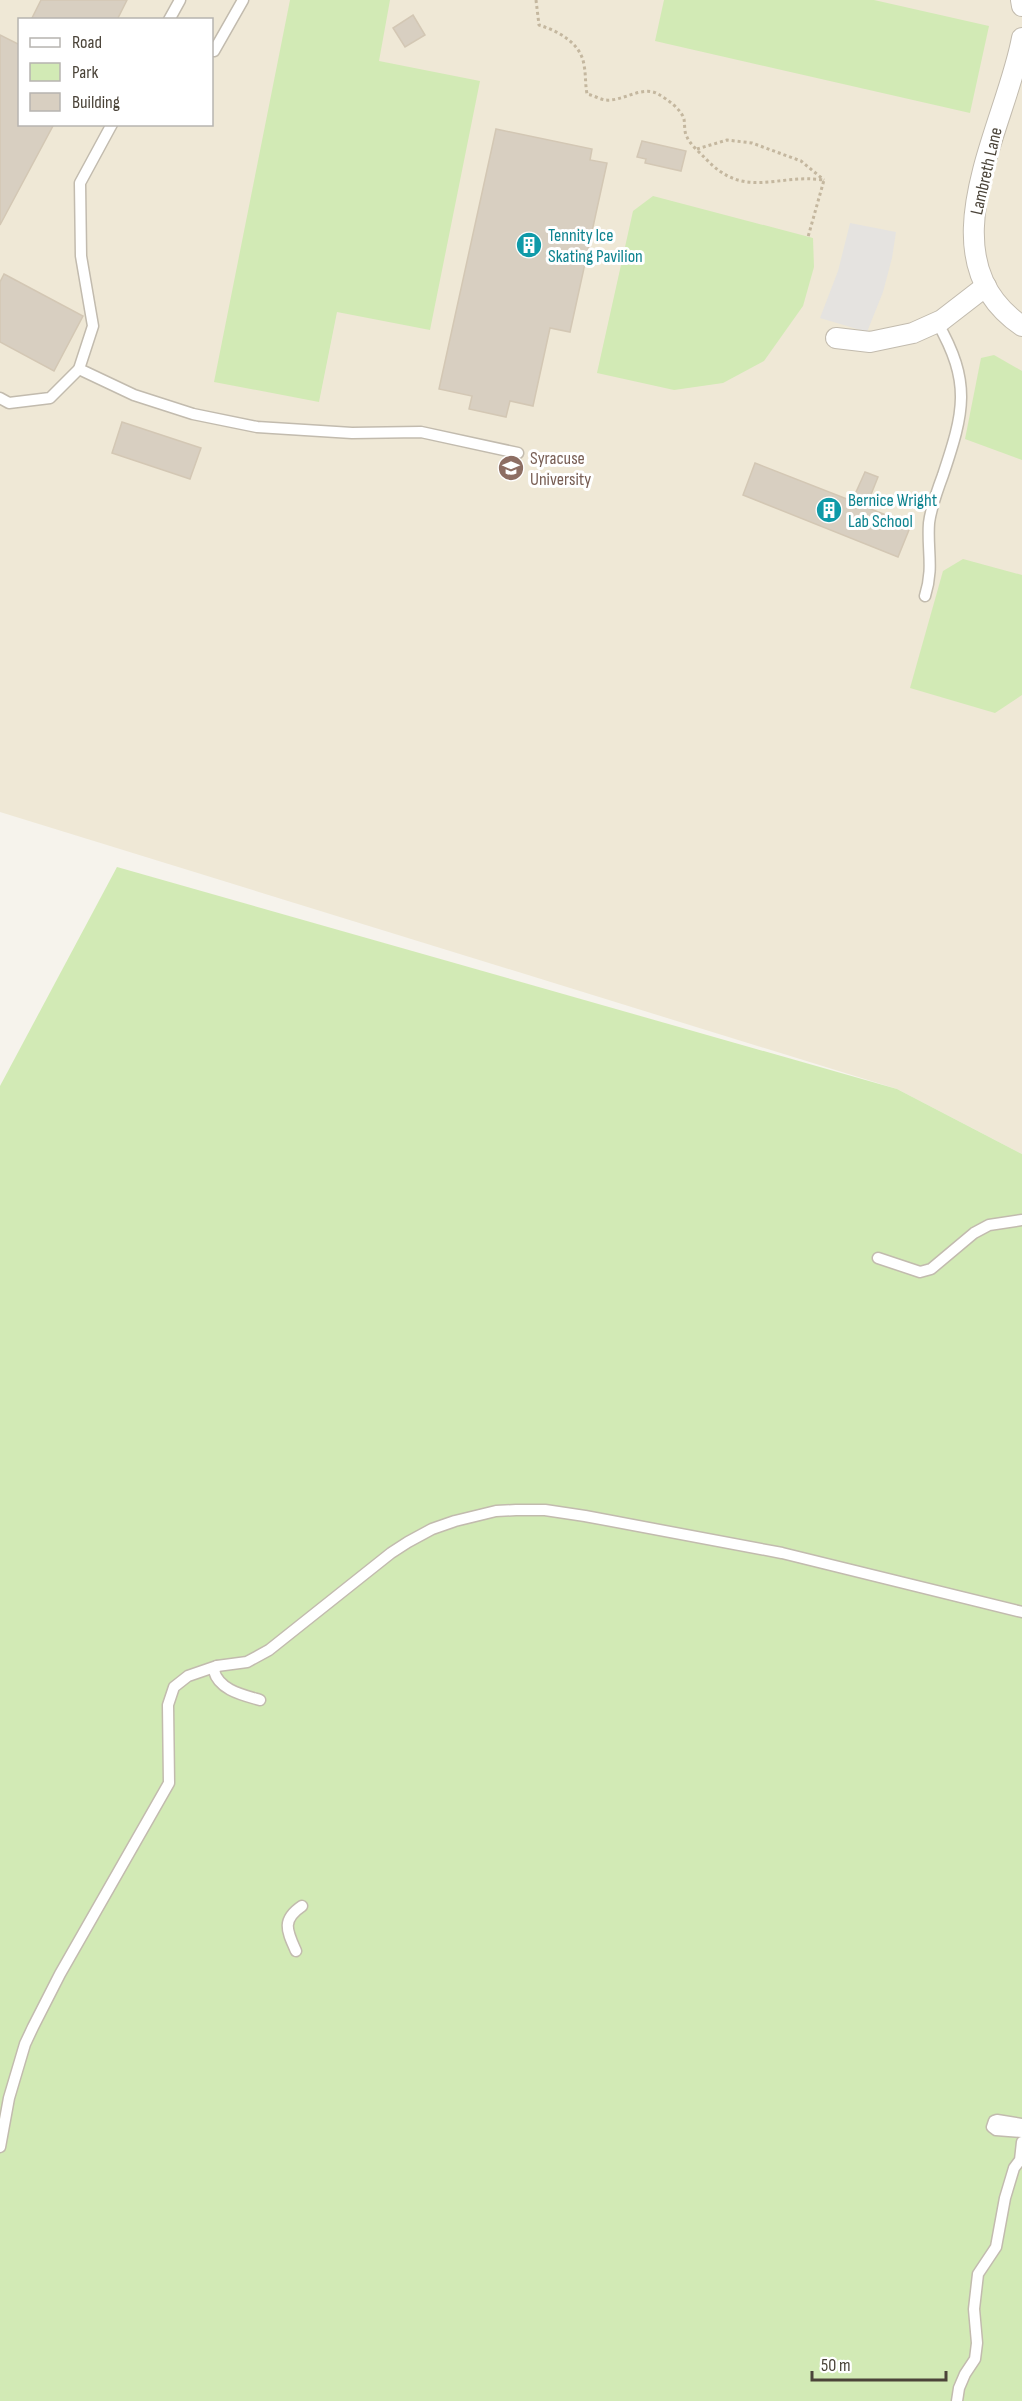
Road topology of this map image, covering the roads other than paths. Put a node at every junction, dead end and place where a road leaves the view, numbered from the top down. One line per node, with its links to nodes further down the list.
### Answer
1 (180, 0): 5 (lane)
2 (243, 0): 7 (lane)
3 (1020, 0): 4 (street)
4 (1022, 6)
5 (170, 18)
6 (1022, 38): 9 (street, Lambreth Lane)
7 (213, 50)
8 (111, 126): 13 (lane)
9 (986, 286): 10 (street); 11 (street, Lambreth Lane)
10 (937, 322): 12 (street); 16 (lane)
11 (1022, 326)
12 (836, 338)
13 (79, 369): 14 (lane); 15 (lane)
14 (0, 398)
15 (518, 453)
16 (926, 596)
17 (1022, 1220): 18 (lane)
18 (878, 1258)
19 (1022, 1612): 20 (lane)
20 (217, 1666): 21 (lane); 27 (lane)
21 (260, 1700)
22 (302, 1906): 23 (lane)
23 (296, 1951)
24 (1022, 2124): 25 (lane)
25 (1022, 2132)
26 (1022, 2142): 28 (lane)
27 (0, 2147)
28 (957, 2401)

